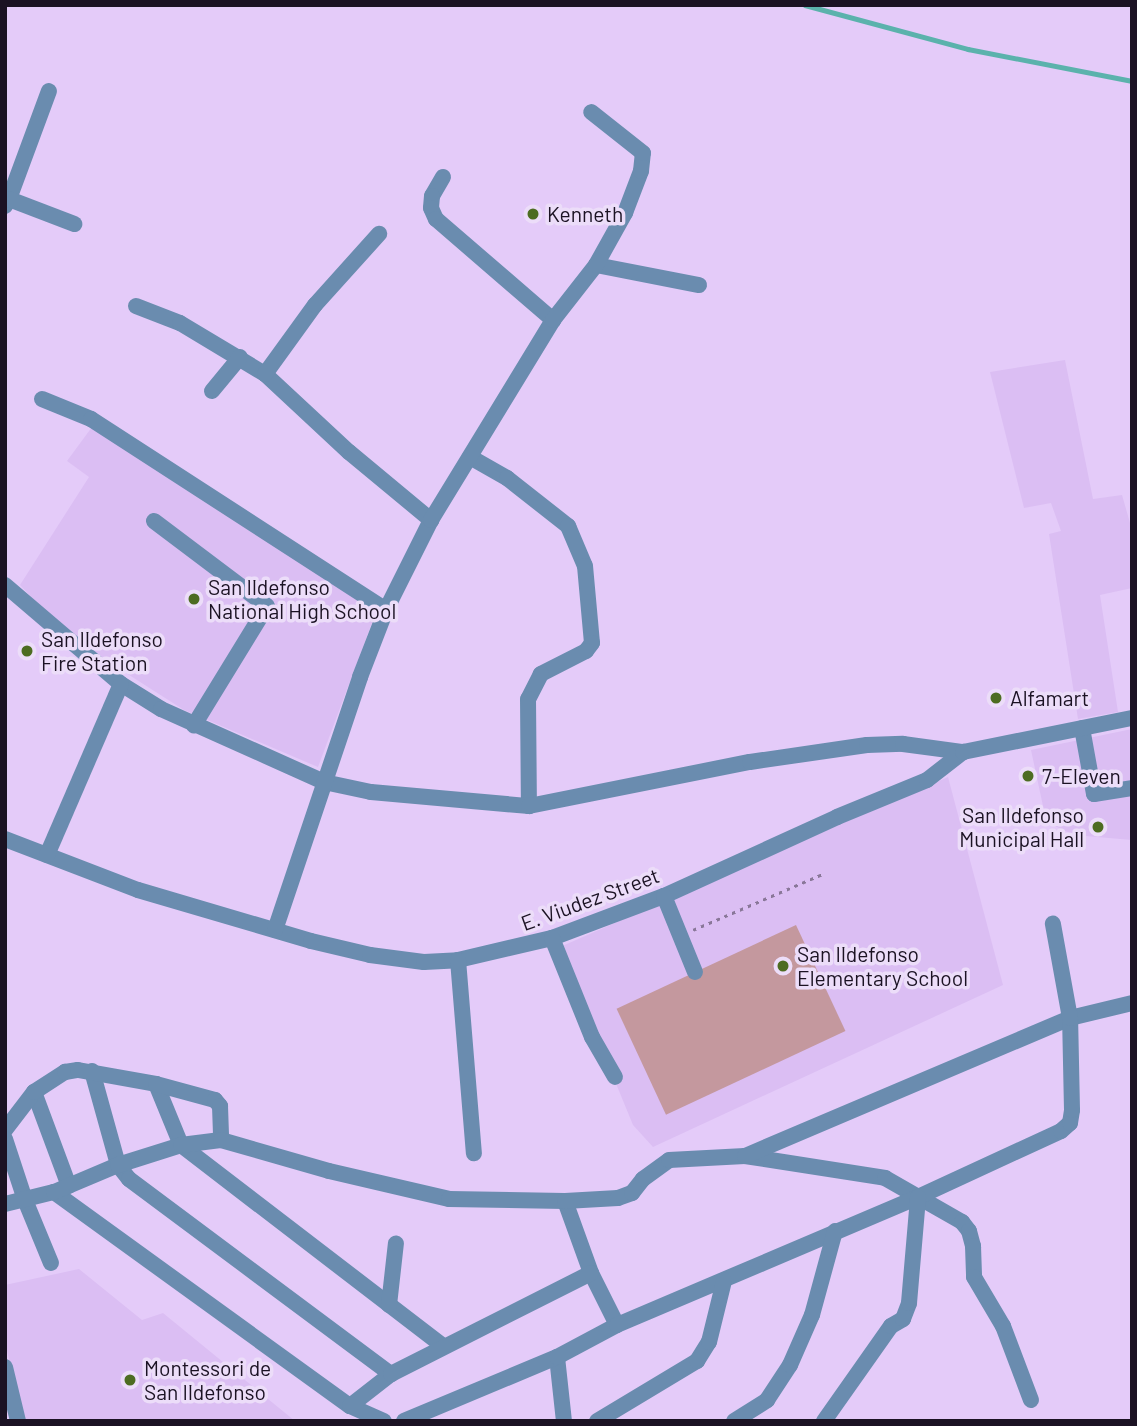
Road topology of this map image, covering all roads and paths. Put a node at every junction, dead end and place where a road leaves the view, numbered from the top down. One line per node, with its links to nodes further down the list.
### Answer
1 (49, 91): 4 (street)
2 (590, 112): 7 (street)
3 (443, 177): 10 (street)
4 (7, 203): 5 (street)
5 (74, 224)
6 (379, 234): 12 (street)
7 (596, 265): 8 (street); 10 (street)
8 (699, 285)
9 (135, 306): 11 (street)
10 (553, 320): 15 (street)
11 (240, 357): 12 (street); 13 (street)
12 (265, 374): 16 (street)
13 (212, 391)
14 (43, 399): 19 (street)
15 (470, 457): 16 (street); 27 (street)
16 (431, 520): 19 (street)
17 (154, 521): 22 (street)
18 (5, 585): 20 (street)
19 (386, 610): 25 (street)
20 (121, 684): 22 (street); 29 (street)
21 (1132, 718): 23 (street, E. Viudez Street)
22 (194, 725): 25 (street)
23 (1082, 728): 24 (street, E. Viudez Street); 26 (street)
24 (962, 752): 27 (street); 31 (street, E. Viudez Street)
25 (324, 782): 27 (street); 33 (street)
26 (1132, 788)
27 (529, 806)
28 (5, 839): 29 (street, E. Viudez Street)
29 (47, 855): 33 (street, E. Viudez Street)
30 (825, 873): 34 (path)
31 (664, 896): 34 (street); 35 (street, E. Viudez Street)
32 (1054, 924): 39 (street)
33 (275, 930): 36 (street, E. Viudez Street)
34 (681, 936): 37 (street)
35 (552, 939): 36 (street, E. Viudez Street); 41 (street)
36 (458, 960): 48 (street)
37 (695, 972)
38 (1132, 1003): 39 (street)
39 (1070, 1018): 49 (street); 52 (street)
40 (92, 1072): 42 (street); 43 (street); 50 (street)
41 (615, 1077)
42 (156, 1084): 46 (street); 47 (street)
43 (34, 1092): 44 (street); 51 (street)
44 (5, 1130)
45 (5, 1139): 53 (street)
46 (221, 1140): 47 (street); 54 (street)
47 (181, 1145): 50 (street); 61 (street)
48 (474, 1153)
49 (745, 1156): 52 (street); 54 (street)
50 (118, 1165): 51 (street); 66 (street)
51 (61, 1189): 53 (street); 68 (street)
52 (918, 1197): 56 (street); 67 (street); 75 (street)
53 (25, 1200): 55 (street); 58 (street)
54 (565, 1201): 59 (street)
55 (5, 1204)
56 (835, 1231): 60 (street); 74 (street)
57 (396, 1243): 61 (street)
58 (51, 1263)
59 (592, 1273): 62 (street); 63 (street)
60 (723, 1281): 62 (street); 73 (street)
61 (389, 1304): 63 (street)
62 (617, 1325): 64 (street)
63 (443, 1346): 66 (street)
64 (556, 1357): 71 (street); 72 (street)
65 (5, 1367): 69 (street)
66 (391, 1374): 68 (street)
67 (1031, 1400)
68 (350, 1406): 70 (street)
69 (18, 1421)
70 (384, 1421)
71 (404, 1421)
72 (564, 1421)
73 (597, 1421)
74 (734, 1421)
75 (824, 1421)

